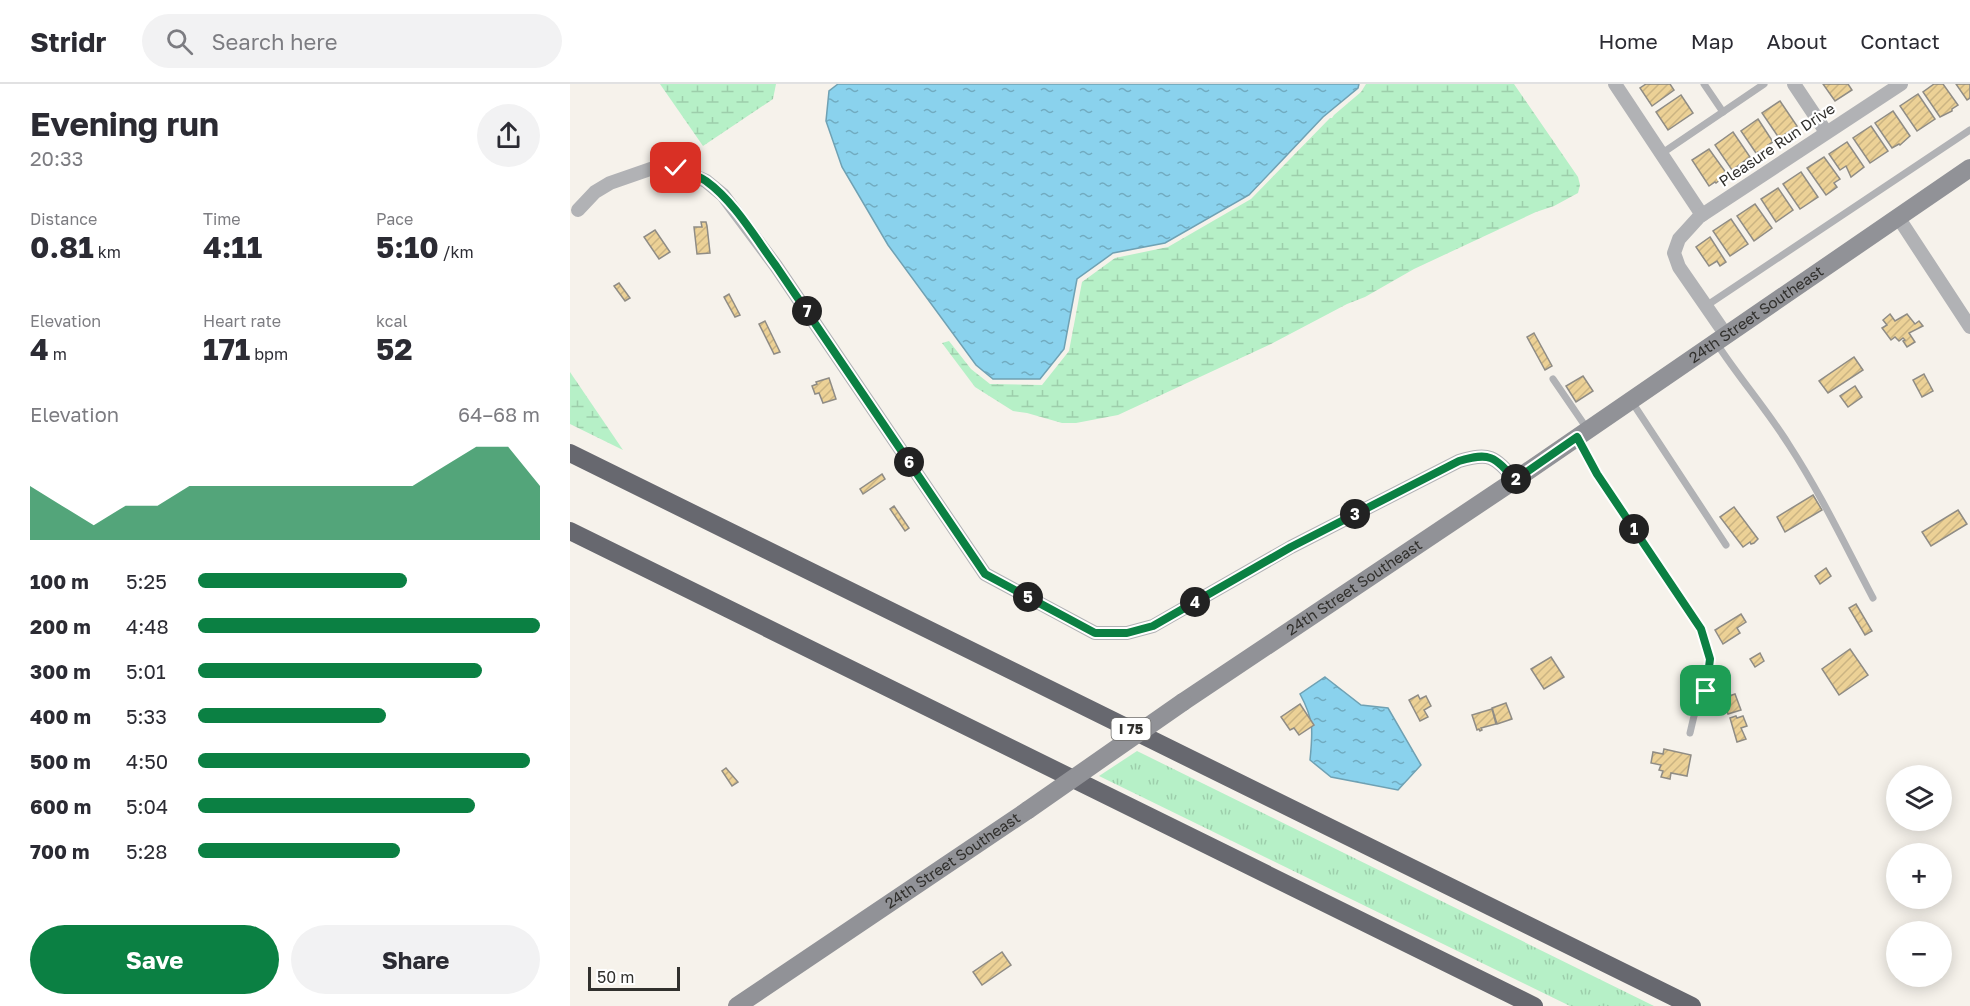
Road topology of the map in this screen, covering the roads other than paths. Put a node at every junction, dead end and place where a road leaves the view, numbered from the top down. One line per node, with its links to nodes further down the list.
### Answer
1 (1615, 84): 9 (street)
2 (1704, 84): 6 (lane)
3 (1764, 84): 6 (lane)
4 (1794, 84): 8 (street)
5 (1901, 84): 8 (street, Pleasure Run Drive)
6 (1723, 112): 9 (lane)
7 (1970, 130): 14 (lane)
8 (1826, 132): 12 (street, Pleasure Run Drive)
9 (1661, 154): 12 (street)
10 (1970, 168): 13 (street, 24th Street Southeast)
11 (578, 210): 21 (street)
12 (1702, 215): 14 (street, Pleasure Run Drive)
13 (1898, 216): 15 (street); 16 (street, 24th Street Southeast)
14 (1706, 306): 16 (street)
15 (1970, 327)
16 (1721, 338): 18 (street, 24th Street Southeast); 24 (lane)
17 (1553, 379): 19 (lane)
18 (1631, 400): 19 (street, 24th Street Southeast); 23 (lane)
19 (1582, 433): 21 (street, 24th Street Southeast); 25 (lane)
20 (570, 453): 28 (highway, I 75)
21 (1515, 480): 26 (street, 24th Street Southeast, bridge)
22 (570, 531): 27 (highway)
23 (1726, 545)
24 (1873, 598)
25 (1690, 734)
26 (737, 1006)
27 (1534, 1006)
28 (1692, 1006)

